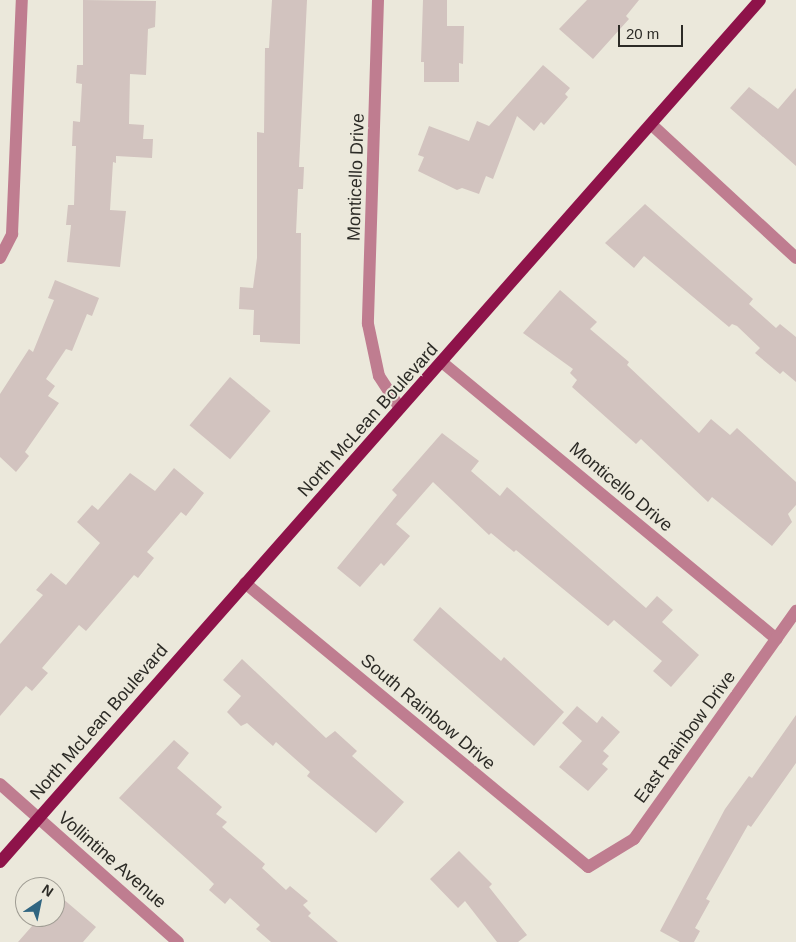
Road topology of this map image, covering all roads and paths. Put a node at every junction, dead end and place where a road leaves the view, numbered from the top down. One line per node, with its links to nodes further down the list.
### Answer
1 (22, 0): 5 (street)
2 (378, 0): 8 (street, Monticello Drive)
3 (760, 0): 4 (main road, North McLean Boulevard)
4 (652, 125): 6 (street); 7 (main road, North McLean Boulevard)
5 (0, 258)
6 (796, 258)
7 (443, 363): 8 (main road, North McLean Boulevard); 11 (street, Monticello Drive)
8 (400, 407): 9 (main road, North McLean Boulevard)
9 (245, 583): 13 (main road, North McLean Boulevard); 15 (street, South Rainbow Drive)
10 (796, 611): 11 (street, East Rainbow Drive)
11 (777, 639): 15 (street, East Rainbow Drive)
12 (0, 784): 13 (street, Vollintine Avenue)
13 (38, 818): 14 (main road, North McLean Boulevard); 16 (street, Vollintine Avenue)
14 (0, 862)
15 (588, 867)
16 (178, 942)

